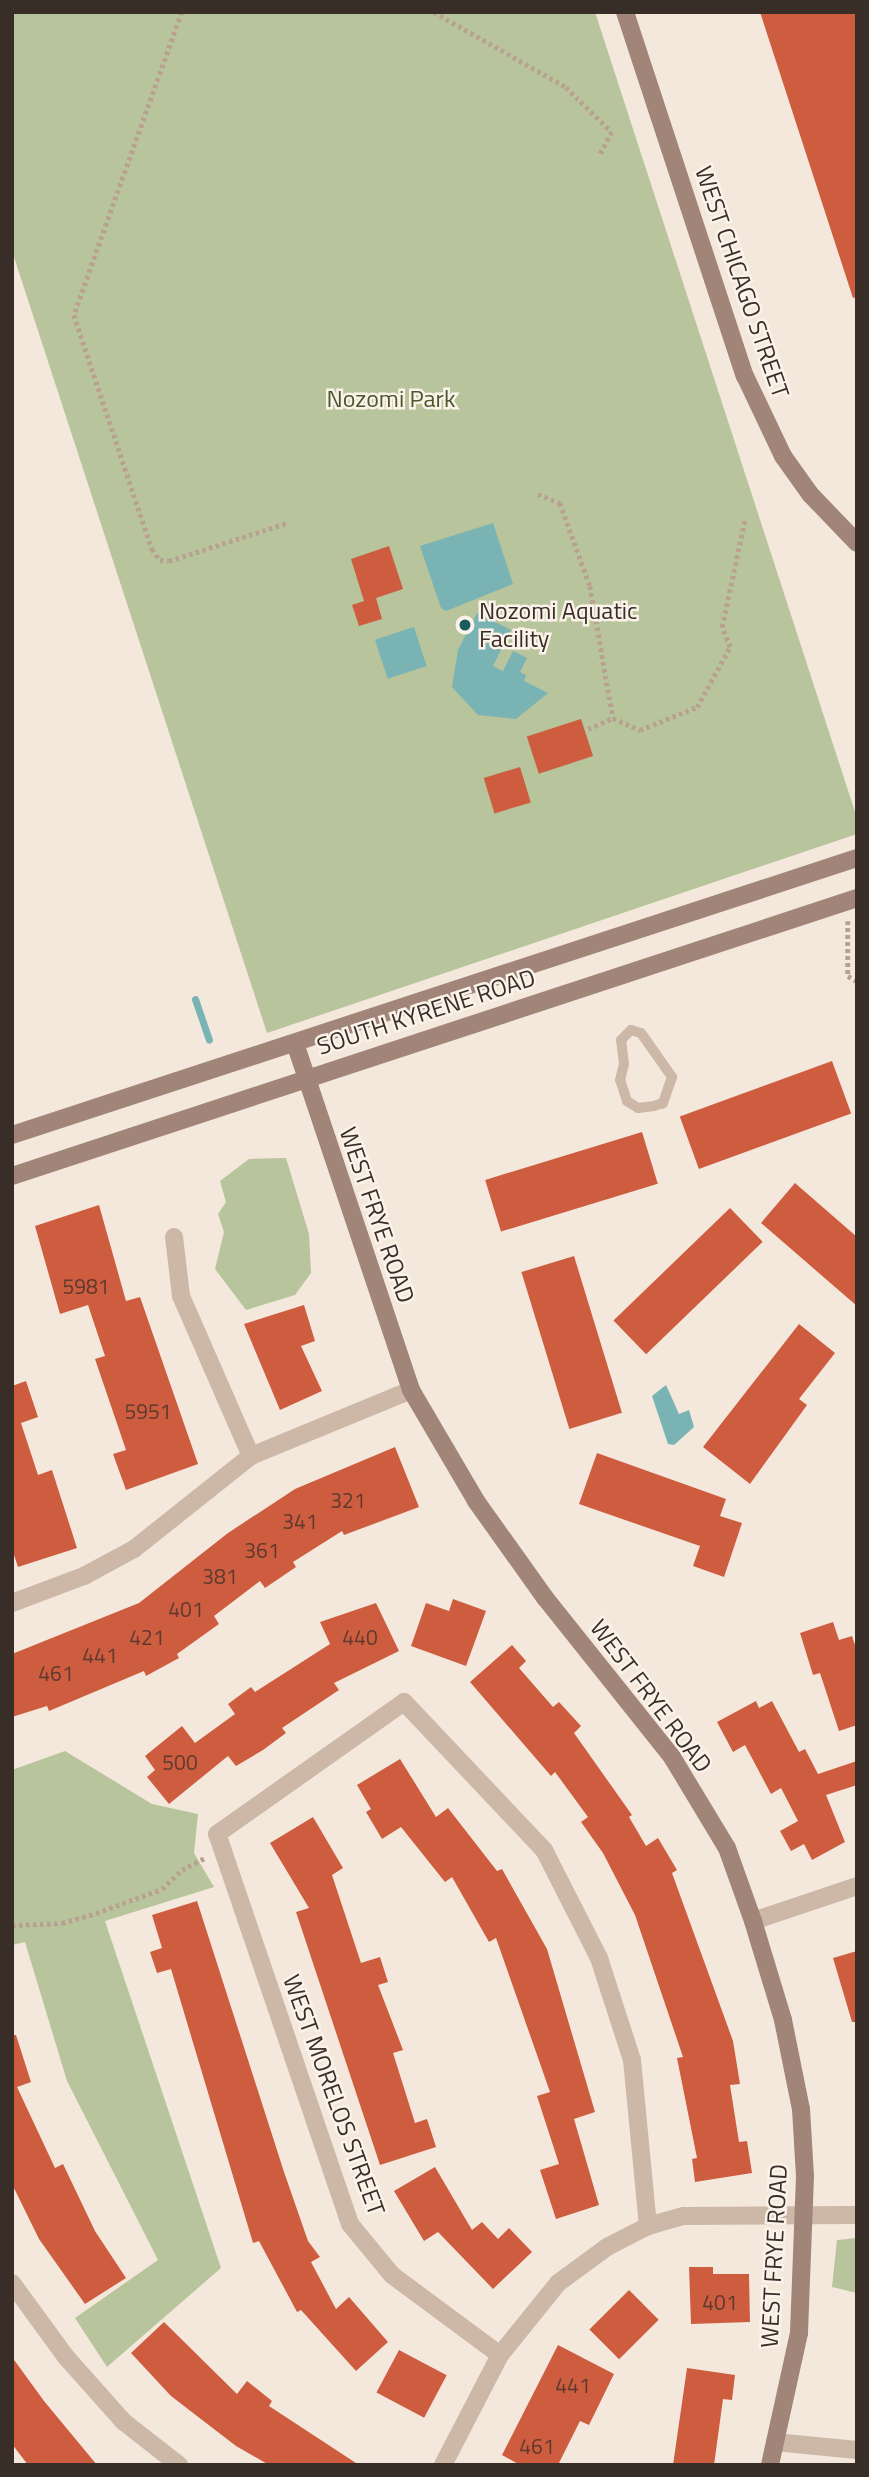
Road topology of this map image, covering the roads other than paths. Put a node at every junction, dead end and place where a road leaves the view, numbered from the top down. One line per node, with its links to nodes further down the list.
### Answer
1 (625, 12): 2 (street, WEST CHICAGO STREET)
2 (857, 543)
3 (857, 858): 6 (street, SOUTH KYRENE ROAD)
4 (850, 901): 7 (street, SOUTH KYRENE ROAD)
5 (631, 1030): 5 (lane)
6 (295, 1043): 7 (street, WEST FRYE ROAD); 8 (street, SOUTH KYRENE ROAD)
7 (305, 1077): 9 (street, SOUTH KYRENE ROAD); 11 (street, WEST FRYE ROAD)
8 (12, 1135)
9 (12, 1176)
10 (174, 1237): 12 (street)
11 (411, 1390): 12 (street); 15 (street, WEST FRYE ROAD)
12 (251, 1456): 13 (street)
13 (12, 1603)
14 (857, 1886): 15 (street)
15 (753, 1921): 16 (street, WEST FRYE ROAD)
16 (804, 2215): 17 (street); 18 (street); 21 (street, WEST FRYE ROAD)
17 (857, 2215)
18 (648, 2226): 20 (street); 20 (street, WEST MORELOS STREET)
19 (12, 2283): 23 (street)
20 (500, 2356): 24 (street)
21 (775, 2442): 22 (street); 25 (street, WEST FRYE ROAD)
22 (857, 2450)
23 (179, 2465)
24 (443, 2465)
25 (770, 2465)

